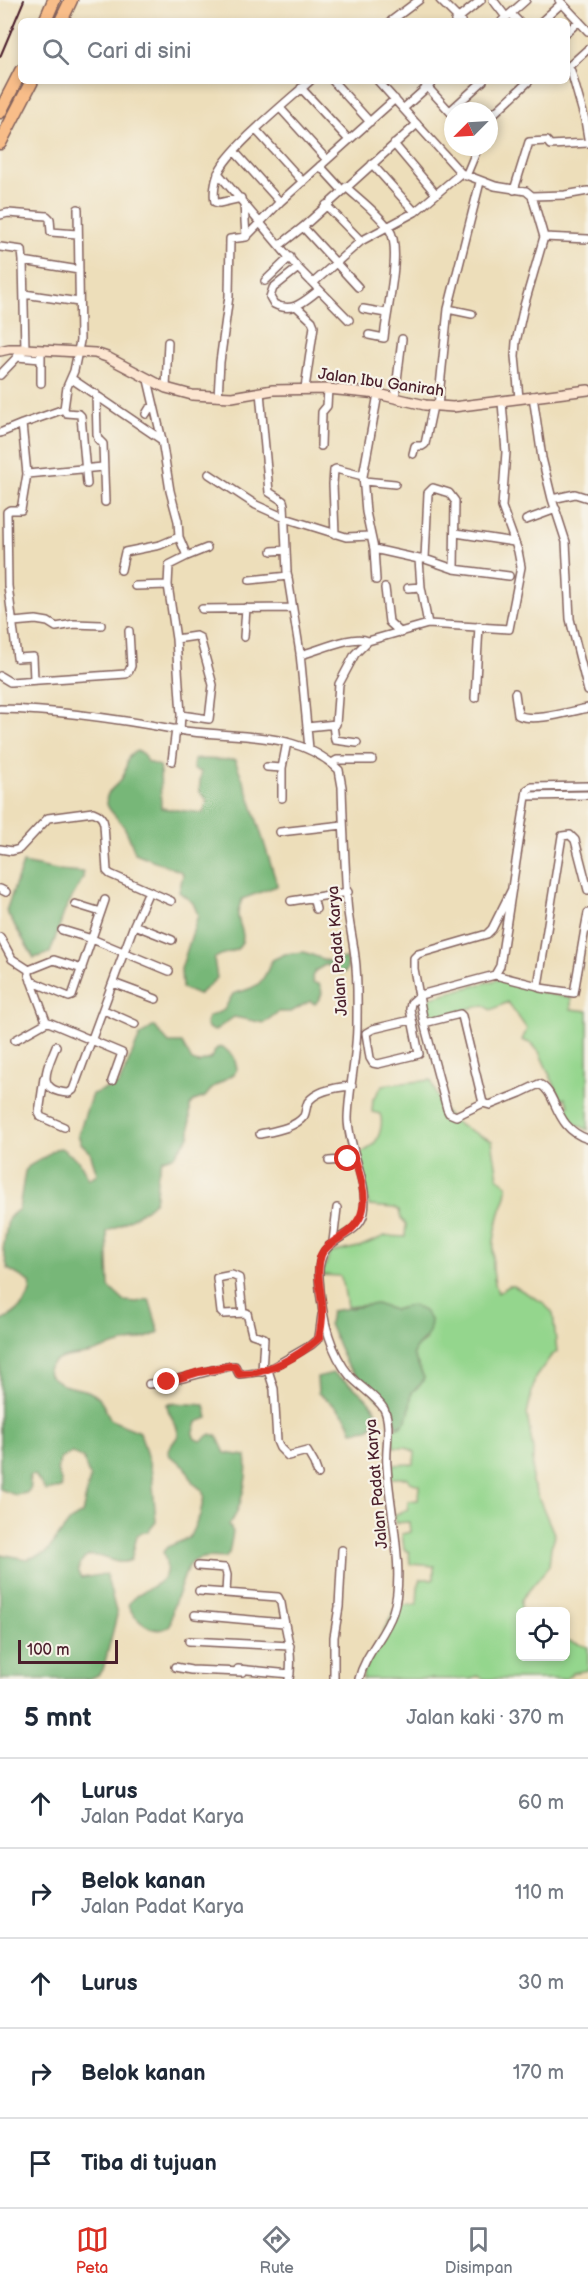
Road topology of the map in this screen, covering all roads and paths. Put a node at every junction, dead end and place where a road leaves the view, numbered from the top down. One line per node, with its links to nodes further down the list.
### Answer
1 (54, 0): 11 (highway)
2 (71, 0): 12 (highway)
3 (419, 0): 9 (street)
4 (440, 0): 15 (street)
5 (481, 0): 16 (street)
6 (493, 0): 10 (street)
7 (526, 0): 10 (street)
8 (560, 2): 17 (street); 18 (street)
9 (402, 14): 13 (street); 14 (street)
10 (506, 17)
11 (46, 18)
12 (62, 18)
13 (396, 18)
14 (406, 18)
15 (456, 18)
16 (460, 18)
17 (545, 18)
18 (579, 21): 19 (street); 20 (street)
19 (570, 29)
20 (588, 31)
21 (588, 49): 22 (street)
22 (570, 65)
23 (570, 70): 40 (street)
24 (18, 77): 38 (highway)
25 (30, 84): 46 (highway)
26 (307, 84): 32 (street)
27 (336, 84): 41 (street)
28 (381, 84): 33 (street)
29 (425, 84): 35 (street); 37 (street)
30 (480, 84): 34 (street)
31 (526, 84): 39 (street)
32 (302, 88): 36 (street); 45 (street)
33 (395, 99): 37 (street); 41 (street)
34 (462, 102)
35 (444, 105)
36 (280, 108): 43 (street); 51 (street)
37 (404, 108): 42 (street)
38 (0, 111)
39 (498, 111)
40 (587, 120): 44 (street)
41 (370, 122): 45 (street)
42 (417, 124): 48 (street); 55 (street)
43 (256, 130): 49 (street); 56 (street)
44 (588, 138)
45 (349, 140): 51 (street)
46 (0, 143)
47 (588, 143): 59 (street)
48 (394, 144): 52 (street); 61 (street)
49 (235, 152): 54 (street); 64 (street)
50 (473, 156): 55 (street)
51 (327, 160): 53 (street)
52 (372, 164): 58 (street); 67 (street)
53 (320, 166): 56 (street); 58 (street)
54 (218, 173): 63 (street); 63 (street)
55 (464, 174): 57 (street); 61 (street)
56 (303, 182): 64 (street)
57 (480, 182): 59 (street); 92 (street)
58 (344, 188): 65 (street); 70 (street)
59 (513, 190): 62 (street)
60 (588, 191): 62 (street)
61 (436, 194): 67 (street)
62 (532, 196): 74 (street)
63 (242, 200): 69 (street); 73 (street)
64 (280, 202): 69 (street)
65 (326, 205): 71 (street); 76 (street)
66 (78, 209): 72 (street)
67 (415, 212): 70 (street)
68 (0, 215): 72 (street)
69 (258, 222): 73 (street); 77 (street)
70 (387, 226): 76 (street); 93 (street)
71 (303, 227): 77 (street); 81 (street)
72 (77, 234): 83 (street)
73 (246, 237): 117 (street)
74 (544, 237): 75 (street); 119 (street)
75 (588, 239)
76 (360, 241): 81 (street)
77 (280, 245): 79 (street)
78 (0, 247): 80 (street)
79 (290, 257): 82 (street); 84 (street)
80 (23, 261): 83 (street); 88 (street)
81 (336, 263): 85 (street); 86 (street)
82 (298, 268): 85 (street); 90 (street)
83 (79, 270): 89 (street)
84 (265, 281)
85 (313, 283): 87 (street)
86 (358, 287)
87 (319, 290): 90 (street); 95 (street)
88 (24, 294): 89 (street); 100 (street)
89 (80, 302): 102 (street)
90 (297, 307): 110 (street)
91 (363, 309): 93 (street)
92 (448, 309): 94 (street); 121 (street)
93 (386, 313): 96 (street)
94 (472, 314)
95 (349, 320)
96 (369, 335)
97 (402, 339): 118 (street)
98 (168, 342): 109 (street)
99 (0, 343): 101 (street)
100 (24, 349): 101 (main road, Jalan Ibu Ganirah); 103 (main road, Jalan Ibu Ganirah); 104 (street)
101 (5, 350)
102 (79, 351): 103 (main road, Jalan Ibu Ganirah); 106 (street); 107 (main road, Jalan Ibu Ganirah)
103 (41, 355): 104 (street); 108 (street)
104 (17, 357): 105 (street)
105 (0, 375)
106 (72, 379): 114 (street); 123 (street)
107 (147, 380): 109 (main road, Jalan Ibu Ganirah); 122 (street)
108 (42, 383)
109 (166, 388): 117 (main road, Jalan Ibu Ganirah)
110 (305, 388): 111 (main road, Jalan Ibu Ganirah); 113 (main road, Jalan Ibu Ganirah)
111 (328, 389): 115 (main road, Jalan Ibu Ganirah); 128 (street)
112 (588, 390): 116 (main road, Jalan Ibu Ganirah)
113 (260, 392): 117 (main road, Jalan Ibu Ganirah); 141 (street)
114 (96, 394): 127 (street); 130 (street)
115 (378, 394): 118 (main road, Jalan Ibu Ganirah); 134 (street)
116 (533, 396): 119 (main road, Jalan Ibu Ganirah); 138 (street)
117 (218, 397)
118 (396, 397): 121 (main road, Jalan Ibu Ganirah)
119 (519, 398): 120 (main road, Jalan Ibu Ganirah)
120 (502, 402): 121 (main road, Jalan Ibu Ganirah); 148 (street)
121 (435, 406): 129 (street)
122 (153, 407): 124 (street); 127 (street)
123 (64, 409): 125 (street); 131 (street)
124 (146, 414)
125 (22, 424): 126 (street); 132 (street)
126 (0, 433)
127 (162, 440): 147 (street)
128 (321, 446)
129 (413, 454)
130 (103, 467): 131 (street); 139 (street)
131 (86, 468): 132 (street); 135 (street)
132 (27, 474): 143 (street)
133 (209, 474): 141 (street)
134 (363, 478): 136 (street); 145 (street); 146 (street)
135 (87, 484)
136 (395, 484)
137 (588, 498): 138 (street)
138 (552, 499): 140 (street)
139 (105, 502)
140 (556, 508): 142 (street); 181 (street)
141 (285, 518): 145 (street); 151 (street)
142 (526, 520)
143 (4, 526): 169 (street)
144 (456, 533): 148 (street); 154 (street); 155 (street)
145 (335, 534): 146 (street)
146 (371, 536): 150 (street)
147 (179, 537): 153 (street); 156 (street)
148 (514, 542): 172 (street)
149 (207, 548): 153 (street)
150 (374, 549): 154 (street); 160 (street)
151 (286, 550): 152 (street); 157 (street)
152 (272, 551)
153 (187, 556): 161 (street)
154 (422, 559): 155 (street); 163 (street)
155 (454, 569): 158 (street)
156 (121, 570)
157 (288, 576): 159 (street); 167 (street)
158 (509, 576)
159 (250, 580)
160 (376, 580)
161 (168, 585): 162 (street); 176 (street)
162 (135, 586)
163 (421, 586): 165 (street); 170 (street)
164 (385, 588): 174 (street)
165 (408, 588)
166 (246, 608): 167 (street); 168 (street); 175 (street)
167 (292, 608): 178 (street)
168 (202, 609)
169 (13, 622): 171 (street); 180 (street)
170 (428, 624): 172 (street); 174 (street)
171 (101, 625)
172 (479, 626): 183 (street)
173 (129, 631): 180 (street)
174 (401, 633): 177 (street)
175 (244, 637)
176 (176, 639): 186 (street); 187 (street)
177 (368, 641): 178 (street); 188 (street)
178 (300, 655): 189 (street)
179 (0, 676): 180 (street)
180 (34, 679)
181 (588, 687)
182 (515, 693): 184 (street)
183 (476, 698)
184 (588, 708)
185 (0, 709): 190 (street)
186 (181, 715): 187 (street); 190 (street)
187 (209, 719): 191 (street)
188 (333, 725): 189 (street); 193 (street)
189 (307, 727): 194 (street)
190 (178, 730): 191 (street); 196 (street)
191 (209, 732): 192 (street)
192 (287, 742): 194 (street); 199 (street)
193 (357, 743)
194 (309, 749): 197 (street)
195 (372, 760): 197 (street)
196 (172, 761)
197 (332, 763): 204 (street, Jalan Padat Karya)
198 (267, 767): 199 (street)
199 (282, 768): 203 (street)
200 (588, 786): 202 (street)
201 (588, 795): 202 (street)
202 (526, 796): 207 (street)
203 (282, 798)
204 (343, 825): 205 (street); 210 (street, Jalan Padat Karya)
205 (280, 832)
206 (0, 849): 209 (street)
207 (512, 889): 230 (street); 234 (street)
208 (588, 890): 233 (street)
209 (149, 891): 213 (street); 219 (street)
210 (348, 892): 211 (street); 246 (street, Jalan Padat Karya)
211 (313, 897): 214 (street); 216 (street)
212 (105, 900): 217 (street)
213 (171, 901)
214 (291, 901)
215 (75, 904): 217 (street)
216 (316, 909)
217 (101, 912): 223 (street)
218 (588, 913): 220 (street)
219 (134, 924): 224 (street); 225 (street)
220 (587, 929): 226 (street)
221 (62, 930): 223 (street)
222 (0, 937): 228 (street)
223 (92, 939): 225 (street); 227 (street)
224 (172, 940)
225 (125, 952): 229 (street); 232 (street)
226 (584, 961): 233 (street)
227 (81, 969): 228 (street); 231 (street)
228 (29, 970): 231 (street)
229 (169, 971)
230 (495, 975): 233 (street); 234 (street)
231 (31, 981): 238 (street)
232 (113, 983): 235 (street); 236 (street)
233 (538, 986)
234 (420, 995): 237 (street); 239 (street)
235 (156, 999)
236 (104, 1010): 240 (street); 241 (street)
237 (411, 1020): 237 (street)
238 (47, 1022): 241 (street); 242 (street)
239 (424, 1023): 247 (street); 247 (street)
240 (135, 1024)
241 (93, 1039): 244 (street); 245 (street)
242 (15, 1040)
243 (56, 1046): 244 (street)
244 (44, 1078): 248 (street)
245 (112, 1081)
246 (352, 1086): 249 (street); 251 (street, Jalan Padat Karya)
247 (483, 1103): 250 (street)
248 (64, 1127)
249 (260, 1134)
250 (588, 1139)
251 (355, 1159): 252 (street); 254 (street, Jalan Padat Karya)
252 (329, 1161)
253 (338, 1208): 254 (street)
254 (333, 1242): 255 (street, Jalan Padat Karya)
255 (322, 1307): 257 (street); 273 (street, Jalan Padat Karya)
256 (243, 1312): 256 (street); 257 (street)
257 (265, 1371): 258 (street); 259 (street)
258 (149, 1384)
259 (318, 1474)
260 (342, 1550): 272 (street)
261 (198, 1566): 263 (street)
262 (199, 1591): 263 (street)
263 (225, 1593): 265 (street)
264 (195, 1615): 265 (street)
265 (284, 1623): 267 (street)
266 (189, 1641): 267 (street)
267 (290, 1646): 271 (street)
268 (175, 1667): 270 (street)
269 (226, 1668): 270 (street)
270 (242, 1674): 271 (street)
271 (289, 1676)
272 (334, 1679)
273 (359, 1679)

